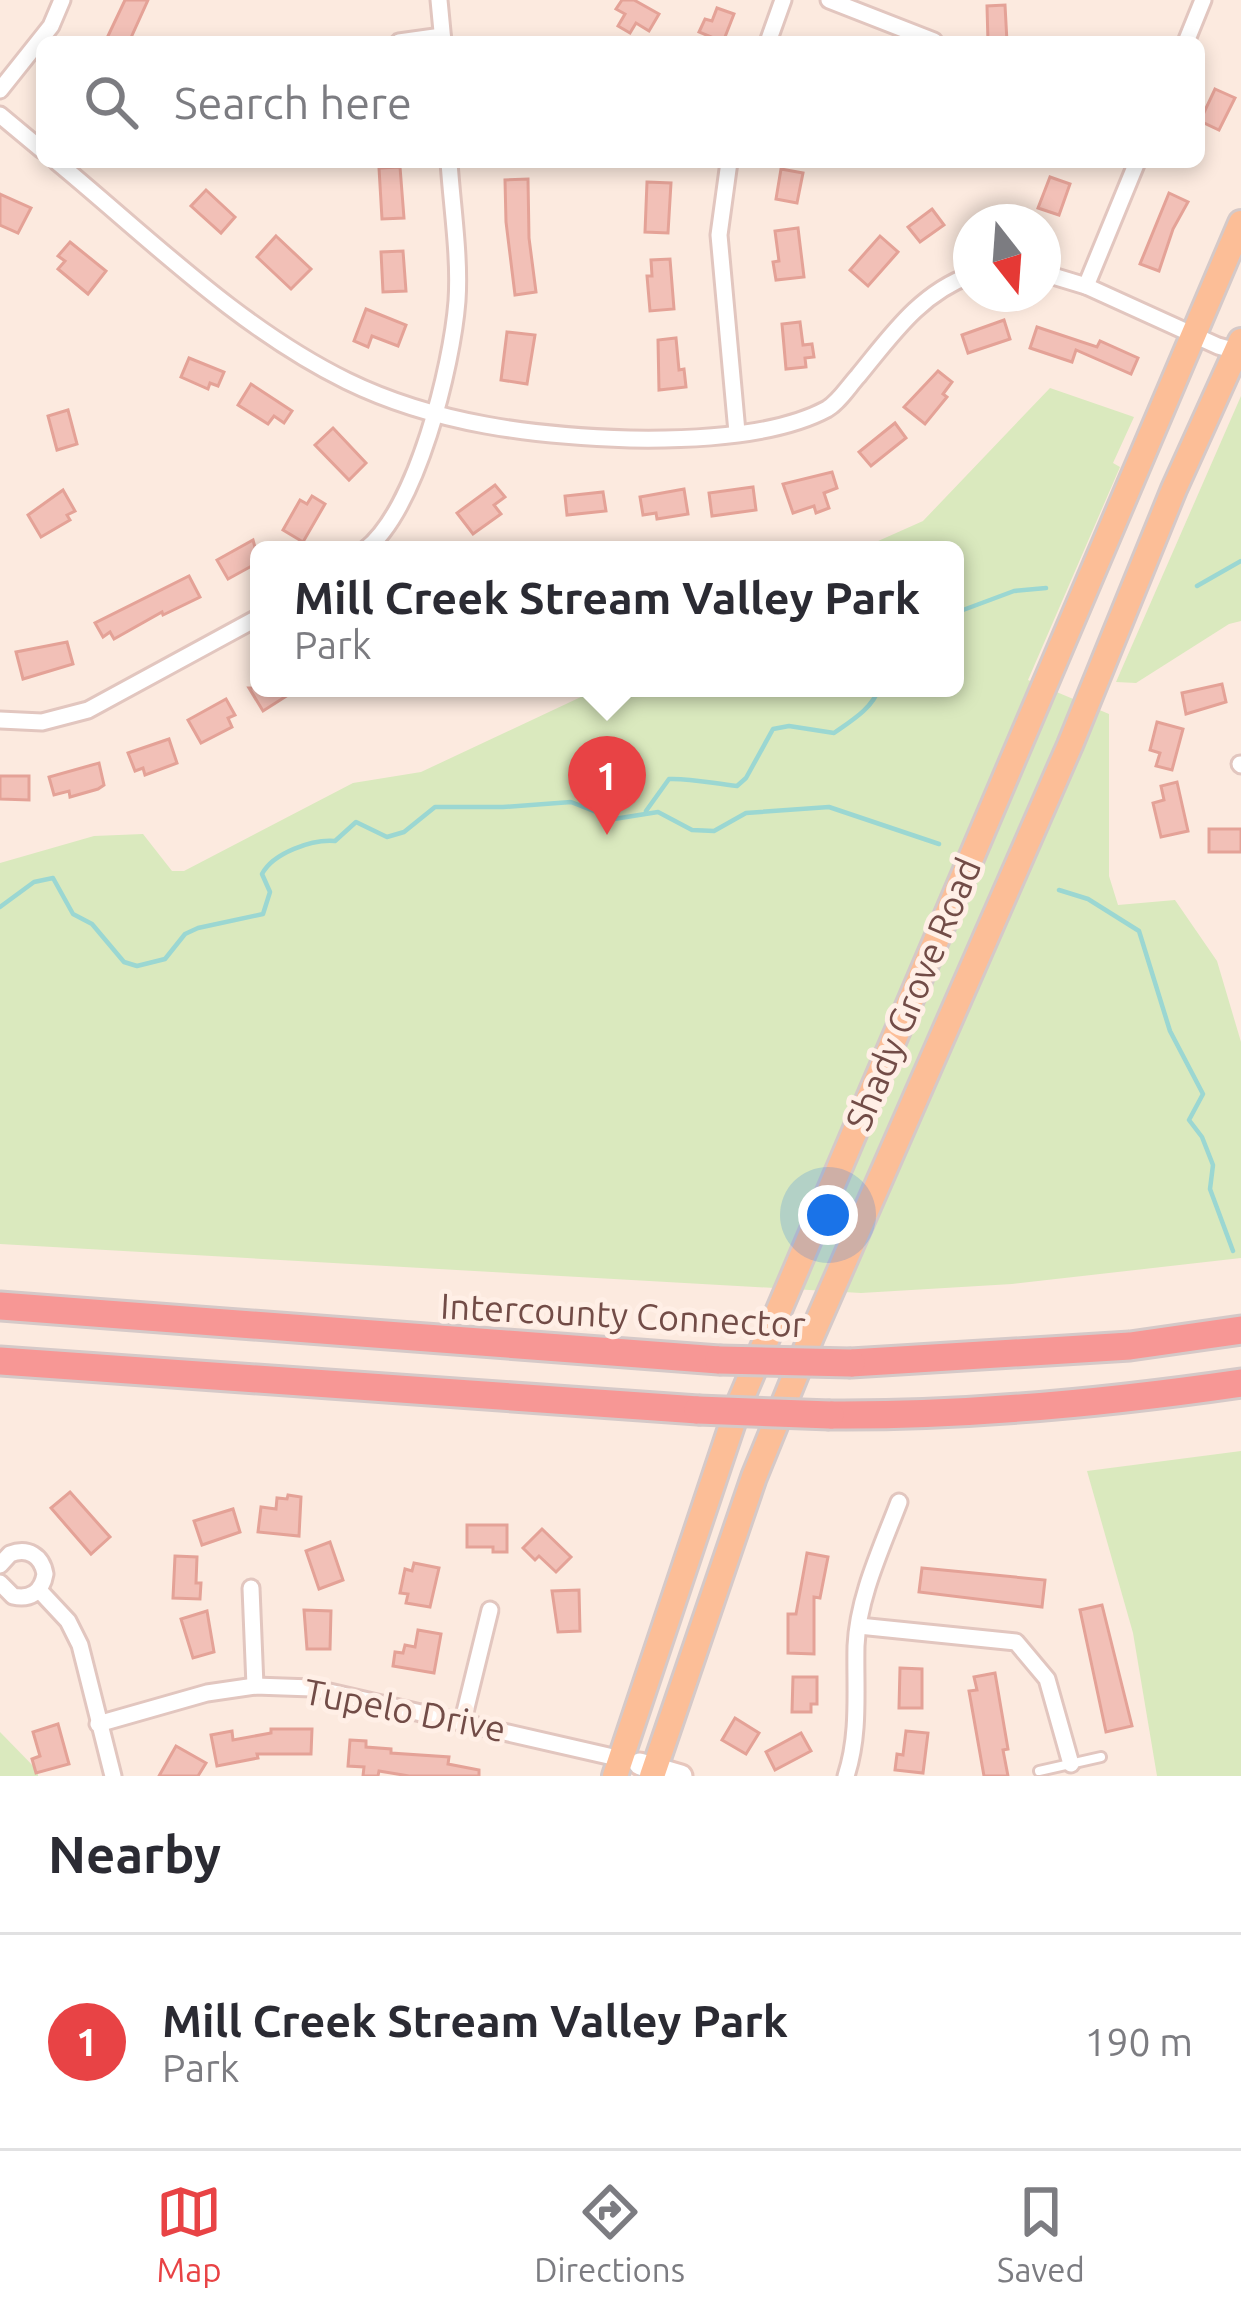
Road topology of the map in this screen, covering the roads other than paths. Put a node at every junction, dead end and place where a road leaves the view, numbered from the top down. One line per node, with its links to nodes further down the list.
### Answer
1 (62, 0): 6 (street)
2 (439, 0): 7 (street)
3 (783, 0): 8 (street)
4 (829, 0): 9 (street)
5 (1203, 0): 10 (street)
6 (43, 36)
7 (442, 36)
8 (770, 36)
9 (921, 36)
10 (1188, 36)
11 (36, 45): 12 (street)
12 (0, 90)
13 (0, 116): 14 (street)
14 (36, 145)
15 (64, 168): 25 (street)
16 (449, 168): 25 (street)
17 (728, 168): 26 (street)
18 (1135, 168): 22 (street)
19 (1241, 223): 23 (main road, Shady Grove Road)
20 (1061, 278): 22 (street)
21 (953, 281): 26 (street)
22 (1086, 286): 23 (street)
23 (1195, 335): 24 (street); 46 (main road, Shady Grove Road)
24 (1240, 348): 46 (main road, Shady Grove Road)
25 (434, 414): 26 (street); 27 (street)
26 (737, 432)
27 (373, 541)
28 (250, 622): 29 (street)
29 (0, 720)
30 (0, 1306): 31 (highway, Intercounty Connector, bridge)
31 (1241, 1330)
32 (0, 1360): 33 (highway, bridge)
33 (1241, 1383)
34 (898, 1502): 40 (street)
35 (0, 1565): 38 (street)
36 (0, 1583): 38 (street)
37 (251, 1588): 41 (street)
38 (39, 1590): 43 (street)
39 (490, 1610): 42 (street)
40 (859, 1626): 45 (street); 50 (street)
41 (255, 1686): 42 (street, Tupelo Drive); 43 (street, Tupelo Drive)
42 (464, 1720): 46 (street, Tupelo Drive)
43 (98, 1724): 48 (street)
44 (1100, 1757): 45 (lane)
45 (1071, 1764): 47 (lane)
46 (636, 1768): 49 (street)
47 (1039, 1771)
48 (112, 1776)
49 (681, 1776)
50 (846, 1776)

